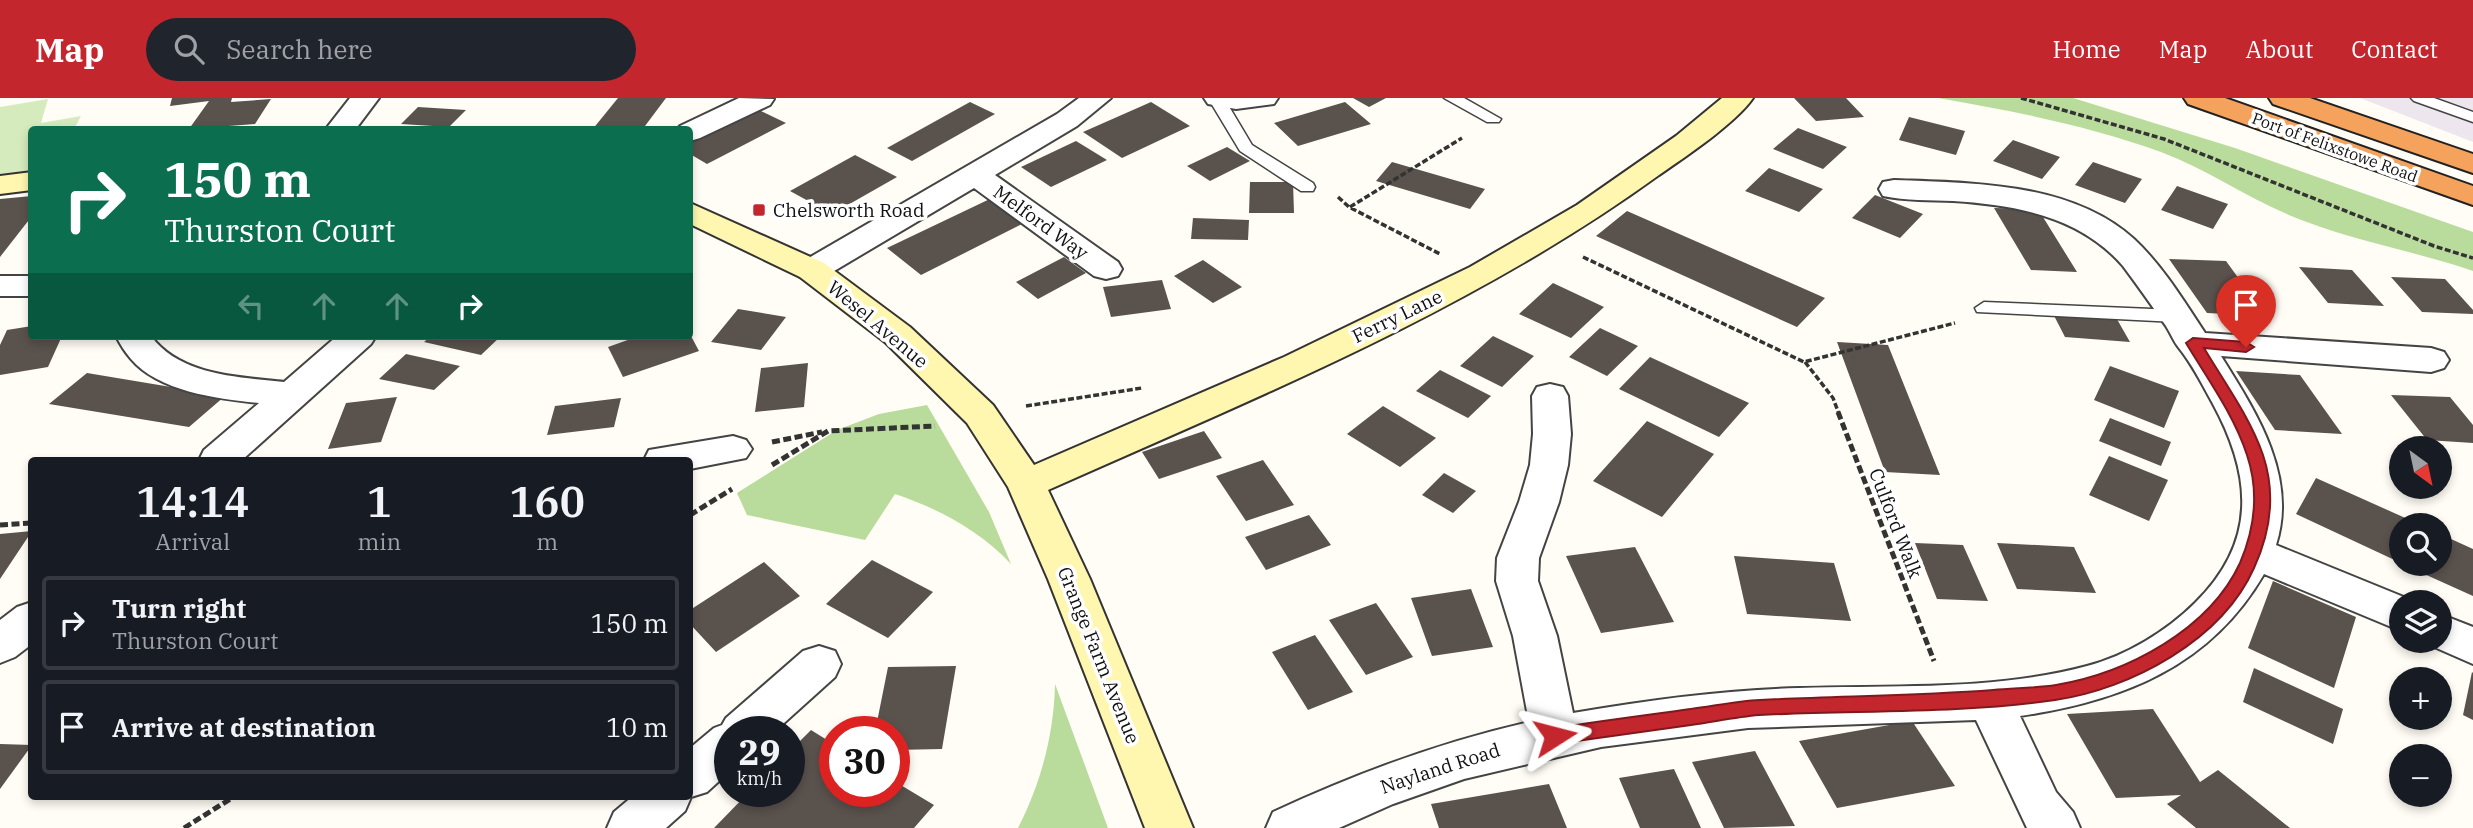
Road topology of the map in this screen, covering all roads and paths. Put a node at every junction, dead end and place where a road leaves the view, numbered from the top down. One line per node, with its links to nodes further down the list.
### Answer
1 (365, 98): 15 (street)
2 (1097, 98): 18 (street, Melford Way)
3 (1217, 98): 4 (street); 21 (lane)
4 (1264, 98)
5 (1452, 98): 14 (lane)
6 (1739, 98): 27 (street, Ferry Lane)
7 (2021, 98): 28 (path)
8 (2198, 98): 24 (highway, Port of Felixstowe Road)
9 (2283, 98): 17 (highway, Port of Felixstowe Road)
10 (2419, 98): 13 (lane)
11 (760, 99): 12 (street); 16 (street)
12 (790, 100)
13 (2473, 117)
14 (1493, 119): 25 (path)
15 (342, 126)
16 (693, 131)
17 (2473, 164)
18 (976, 175): 29 (street, Melford Way); 30 (street, Melford Way)
19 (28, 182): 20 (street)
20 (0, 185)
21 (1307, 187)
22 (1894, 189): 35 (street, Nayland Road)
23 (1331, 190): 25 (path)
24 (2473, 197)
25 (1349, 207): 31 (path)
26 (693, 213): 30 (street, Wesel Avenue)
27 (1545, 239): 31 (street, Ferry Lane); 39 (path)
28 (2473, 258)
29 (1105, 269)
30 (812, 270): 46 (street, Wesel Avenue)
31 (1482, 274): 46 (street, Ferry Lane)
32 (0, 286): 33 (street)
33 (28, 286)
34 (1984, 308): 35 (lane); 39 (path)
35 (2185, 329): 38 (street); 49 (street, Nayland Road)
36 (136, 340): 40 (street)
37 (354, 340): 40 (street)
38 (2431, 360)
39 (1804, 362): 56 (path, Culford Walk)
40 (291, 395): 44 (street)
41 (1550, 396): 58 (street)
42 (828, 431): 43 (path)
43 (733, 449): 45 (street)
44 (221, 457)
45 (682, 457)
46 (1026, 484): 65 (street, Grange Farm Avenue)
47 (28, 523): 48 (path)
48 (0, 525)
49 (2253, 552): 50 (street); 56 (street, Nayland Road)
50 (2389, 609)
51 (28, 622): 53 (street)
52 (2452, 636): 54 (street)
53 (0, 645)
54 (2473, 646)
55 (820, 664): 57 (street)
56 (1969, 700): 58 (street, Nayland Road); 67 (street)
57 (760, 716)
58 (1555, 736): 66 (street, Nayland Road)
59 (714, 756): 60 (street)
60 (693, 774)
61 (228, 800): 63 (path)
62 (662, 800): 64 (street)
63 (184, 828)
64 (631, 828)
65 (1169, 828)
66 (1290, 828)
67 (2056, 828)

